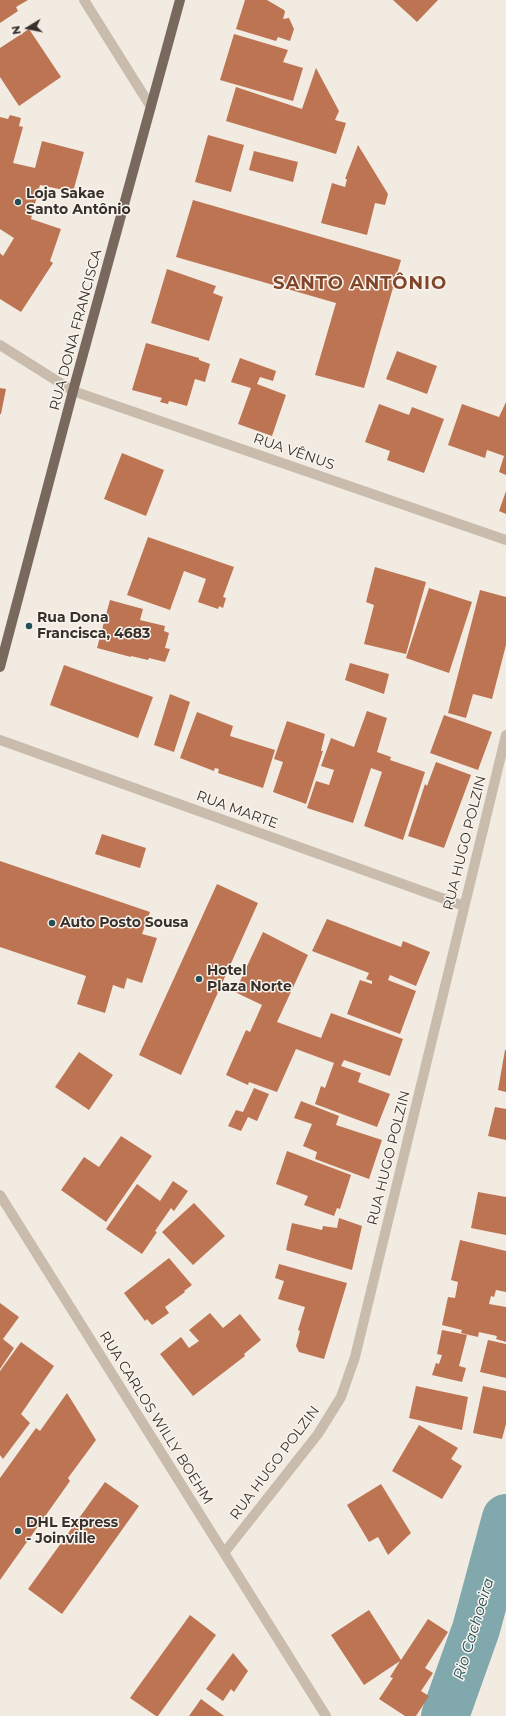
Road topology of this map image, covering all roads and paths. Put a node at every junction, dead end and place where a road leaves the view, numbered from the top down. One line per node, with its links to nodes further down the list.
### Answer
1 (84, 0): 3 (street)
2 (180, 0): 3 (main road, RUA DONA FRANCISCA)
3 (151, 107): 5 (main road, RUA DONA FRANCISCA)
4 (0, 345): 5 (street, RUA VÊNUS)
5 (73, 391): 6 (street, RUA VÊNUS); 7 (main road, RUA DONA FRANCISCA)
6 (506, 540)
7 (0, 667)
8 (506, 735): 10 (street, RUA HUGO POLZIN)
9 (0, 740): 10 (street, RUA MARTE)
10 (464, 906): 12 (street, RUA HUGO POLZIN)
11 (0, 1195): 12 (street, RUA CARLOS WILLY BOEHM)
12 (224, 1554): 13 (street, RUA CARLOS WILLY BOEHM)
13 (326, 1716)

